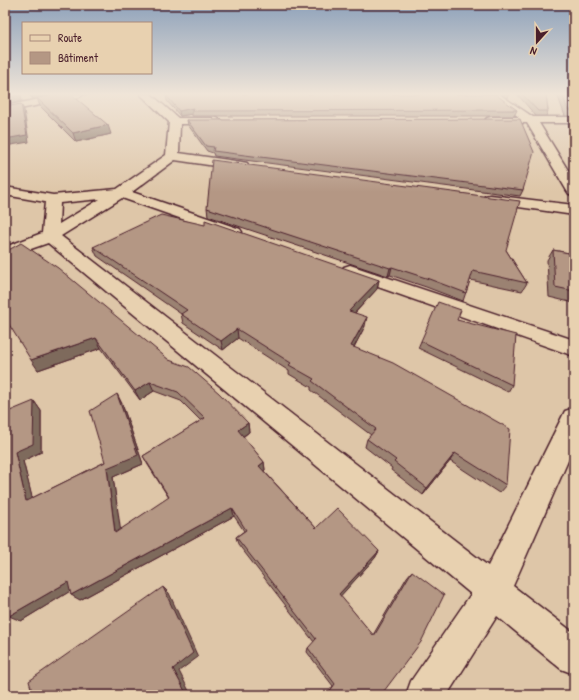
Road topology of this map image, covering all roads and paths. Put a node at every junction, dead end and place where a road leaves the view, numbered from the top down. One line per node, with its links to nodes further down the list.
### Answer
1 (175, 127): 3 (street)
2 (535, 127): 5 (street)
3 (172, 156): 4 (street); 7 (street)
4 (258, 168)
5 (574, 190)
6 (5, 191): 9 (street)
7 (122, 193): 9 (street); 11 (street); 12 (street)
8 (479, 197): 10 (street)
9 (53, 200): 11 (street)
10 (574, 210)
11 (50, 236): 13 (street); 17 (street)
12 (250, 237)
13 (5, 253)
14 (333, 265): 15 (street)
15 (574, 348)
16 (574, 419): 17 (street)
17 (493, 591): 18 (street); 19 (street)
18 (574, 656)
19 (425, 695)

